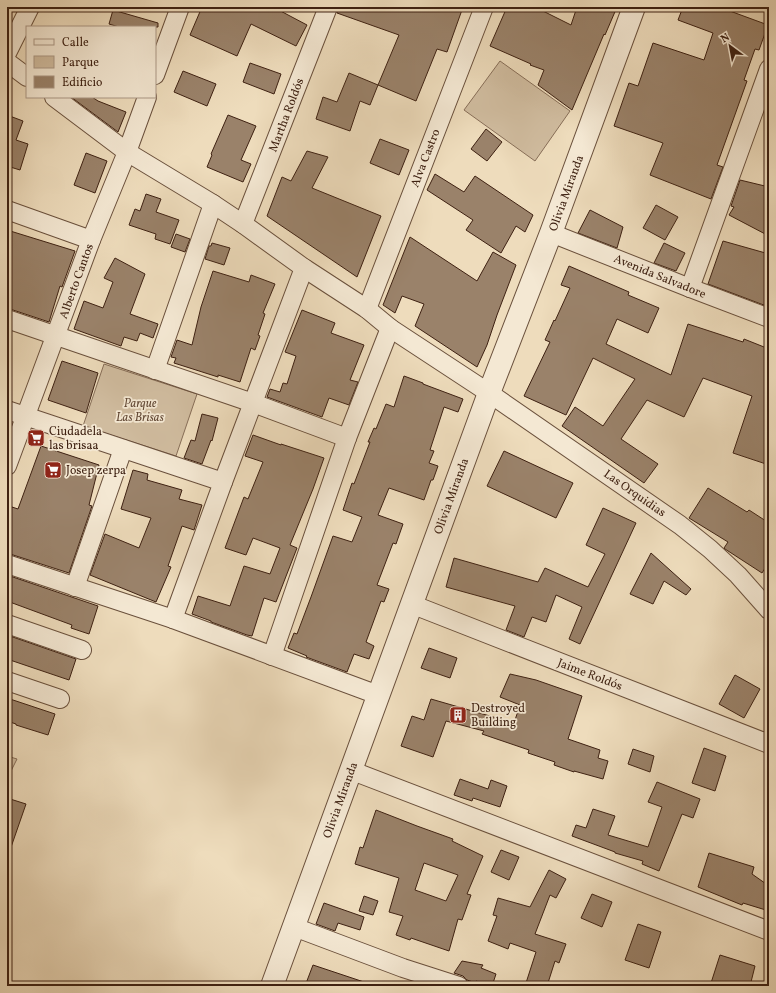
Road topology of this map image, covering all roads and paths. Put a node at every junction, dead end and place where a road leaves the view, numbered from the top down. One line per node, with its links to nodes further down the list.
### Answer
1 (30, 7): 6 (street)
2 (180, 7): 9 (street)
3 (328, 7): 16 (street, Martha Roldós)
4 (484, 7): 21 (street, Alva Castro)
5 (634, 7): 17 (street, Olivia Miranda)
6 (7, 52)
7 (7, 62): 10 (street)
8 (769, 69): 20 (street)
9 (156, 72)
10 (26, 76)
11 (55, 98): 13 (street, Las Orquidias)
12 (147, 98): 13 (street, Alberto Cantos)
13 (127, 152): 14 (street, Las Orquidias); 18 (street, Alberto Cantos)
14 (213, 204): 16 (street, Las Orquidias); 26 (street)
15 (7, 210): 18 (street)
16 (243, 224): 19 (street, Las Orquidias)
17 (551, 233): 20 (street, Avenida Salvadore); 27 (street, Olivia Miranda)
18 (91, 240): 25 (street, Alberto Cantos)
19 (304, 268): 21 (street, Las Orquidias); 28 (street)
20 (690, 288): 22 (street, Avenida Salvadore)
21 (367, 309): 24 (street, Las Orquidias)
22 (769, 318)
23 (7, 320): 25 (street)
24 (390, 328): 27 (street, Las Orquidias); 31 (street)
25 (56, 336): 26 (street); 30 (street, Alberto Cantos)
26 (154, 370): 28 (street)
27 (489, 393): 37 (street, Olivia Miranda); 38 (street, Las Orquidias)
28 (253, 403): 31 (street); 34 (street)
29 (7, 410): 30 (street)
30 (25, 416): 32 (street); 33 (street, Alberto Cantos)
31 (347, 438): 42 (street)
32 (122, 449): 34 (street); 36 (street)
33 (7, 466)
34 (223, 482): 39 (street)
35 (7, 564): 36 (street)
36 (75, 587): 39 (street)
37 (411, 604): 44 (street, Olivia Miranda); 46 (street, Jaime Roldós)
38 (769, 610)
39 (173, 620): 42 (street)
40 (7, 624): 41 (street)
41 (82, 650)
42 (272, 656): 44 (street)
43 (7, 681): 45 (street)
44 (378, 694): 47 (street, Olivia Miranda)
45 (60, 699)
46 (769, 744)
47 (350, 770): 48 (street, Olivia Miranda); 49 (street)
48 (294, 927): 50 (street, Olivia Miranda); 51 (street)
49 (769, 930)
50 (272, 986)
51 (459, 986)

